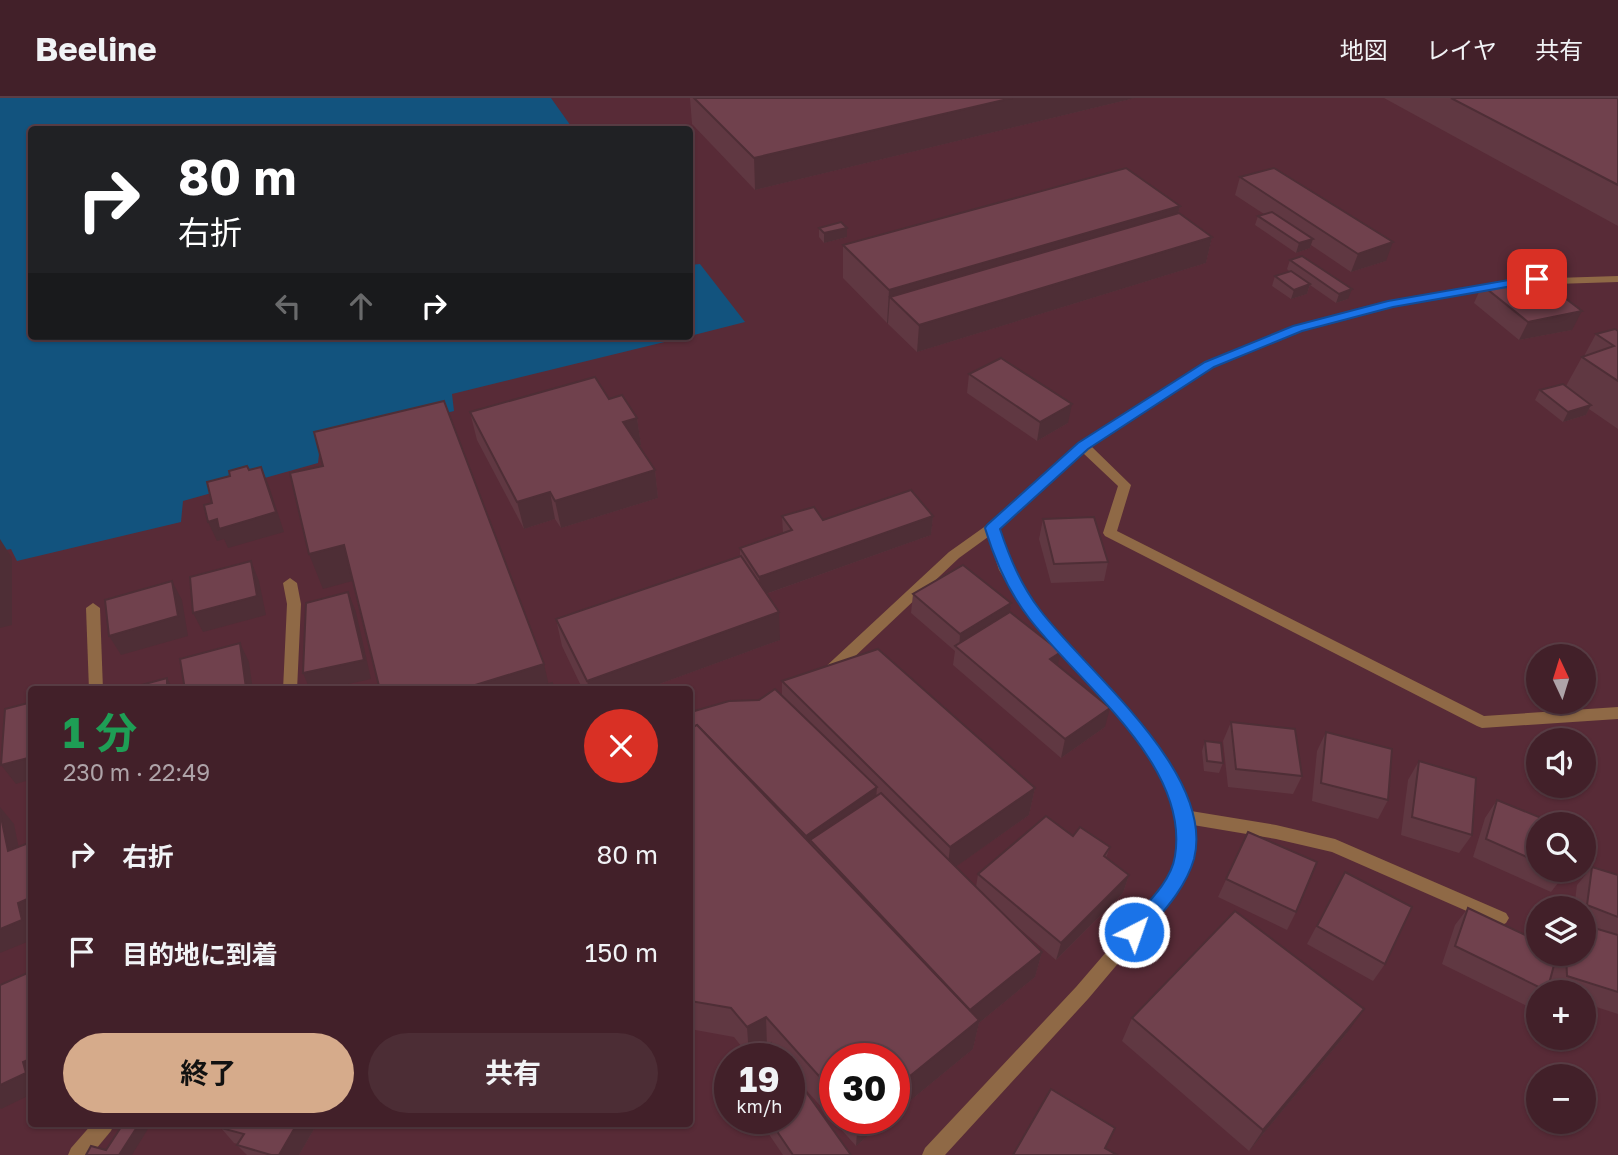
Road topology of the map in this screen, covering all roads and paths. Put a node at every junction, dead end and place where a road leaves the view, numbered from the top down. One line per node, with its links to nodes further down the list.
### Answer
1 (1618, 279): 2 (street)
2 (1083, 446): 3 (street); 9 (street)
3 (992, 528): 6 (street); 10 (street)
4 (290, 583): 8 (street)
5 (93, 608): 7 (street)
6 (819, 682)
7 (96, 686)
8 (290, 686)
9 (1618, 713)
10 (1185, 817): 11 (street); 14 (street)
11 (1500, 918)
12 (101, 1127): 13 (street)
13 (78, 1155)
14 (932, 1155)

